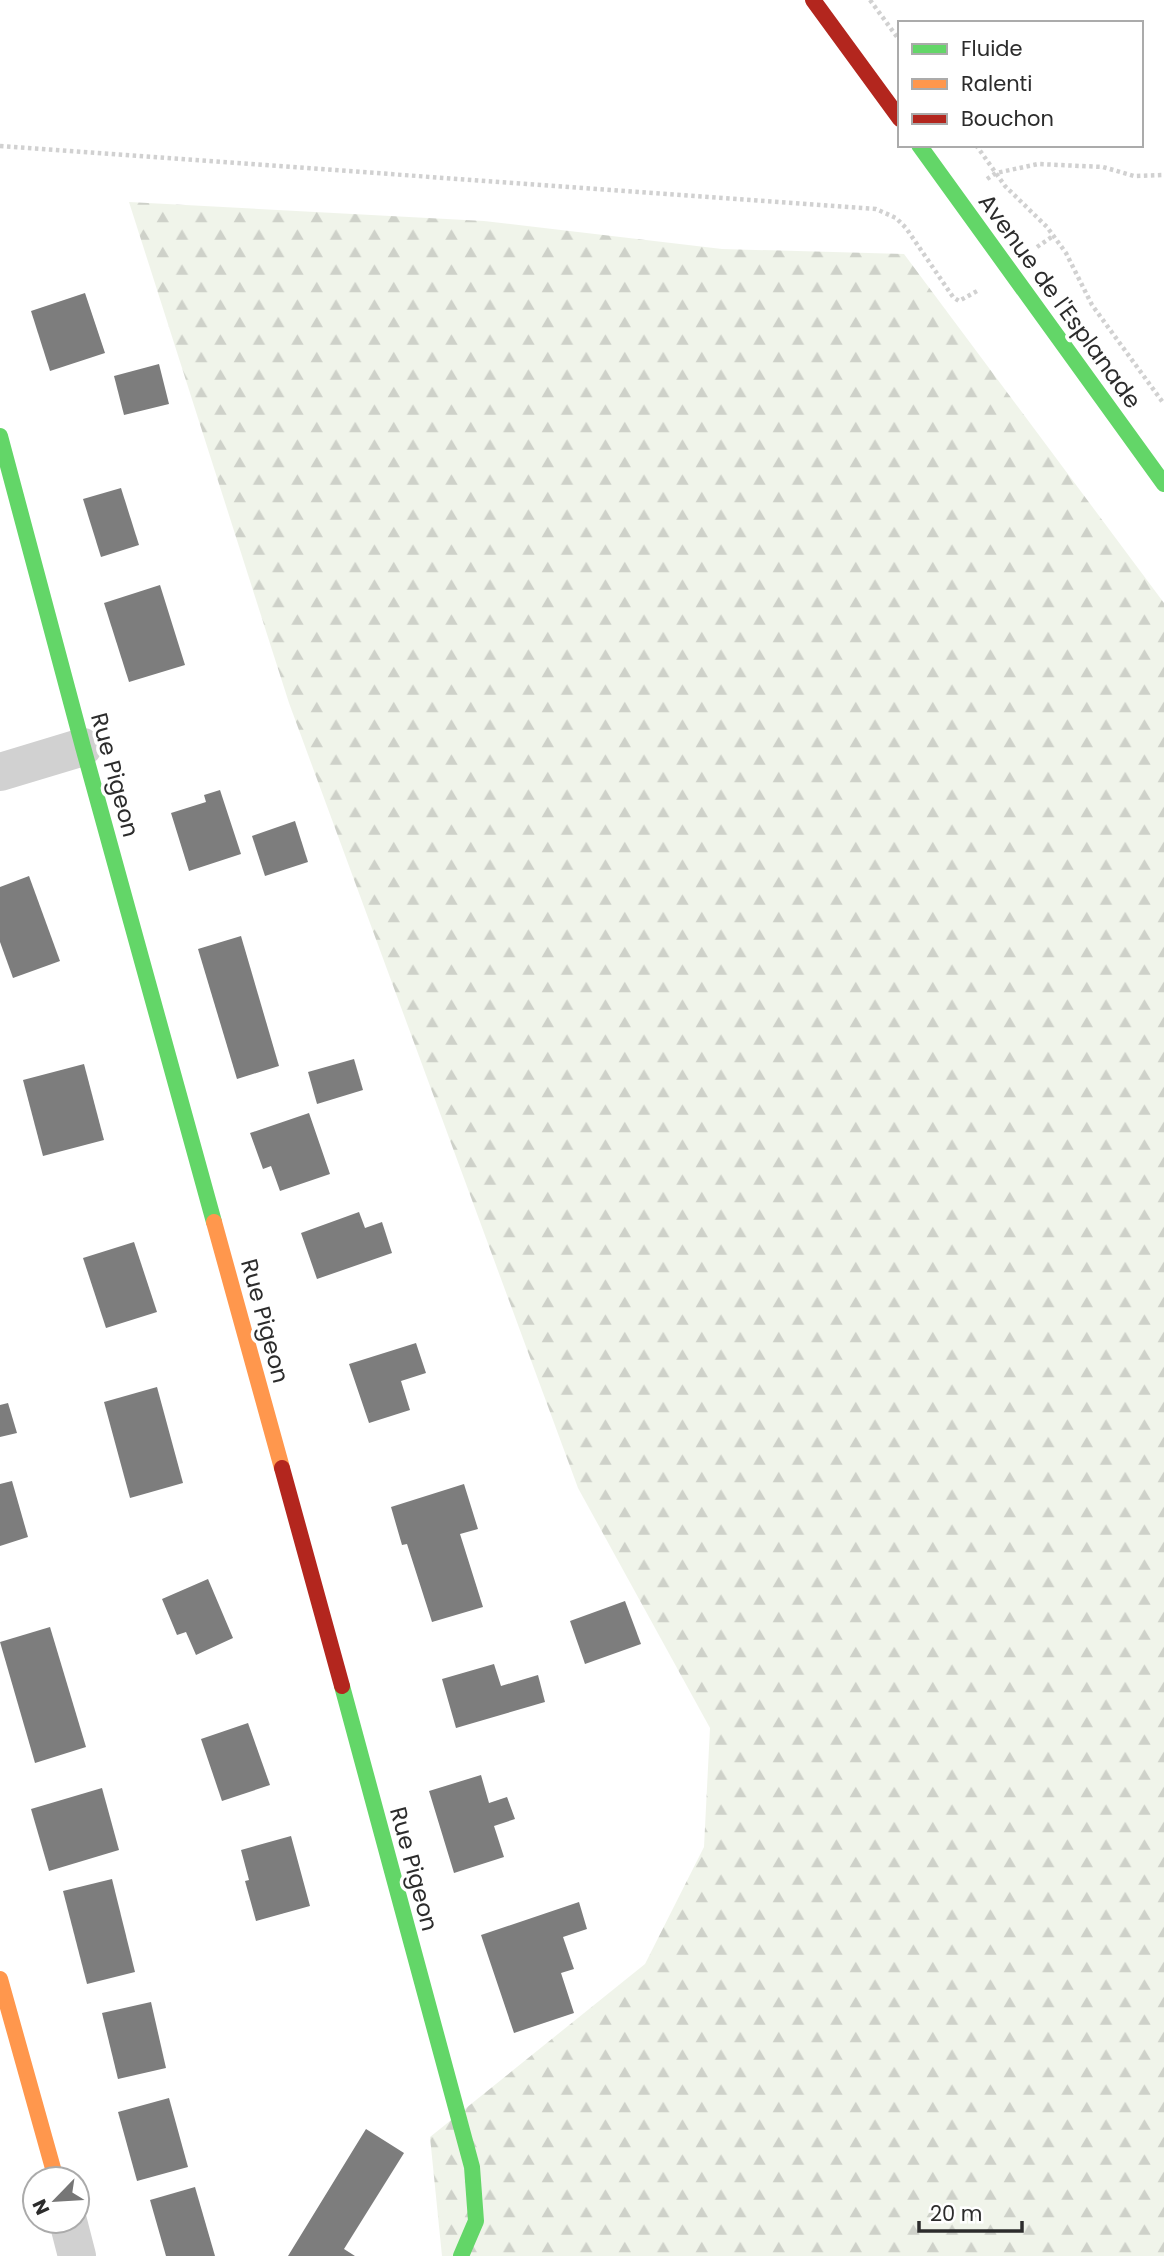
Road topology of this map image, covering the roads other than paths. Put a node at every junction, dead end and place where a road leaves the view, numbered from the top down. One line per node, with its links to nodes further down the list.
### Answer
1 (813, 0): 2 (street)
2 (898, 116)
3 (920, 147): 5 (street, Avenue de l'Esplanade)
4 (0, 436): 6 (street, Rue Pigeon)
5 (1164, 484)
6 (83, 747): 7 (street); 12 (street, Rue Pigeon)
7 (0, 772)
8 (0, 1979): 9 (street)
9 (52, 2165)
10 (72, 2235): 11 (street)
11 (77, 2256)
12 (461, 2256)

